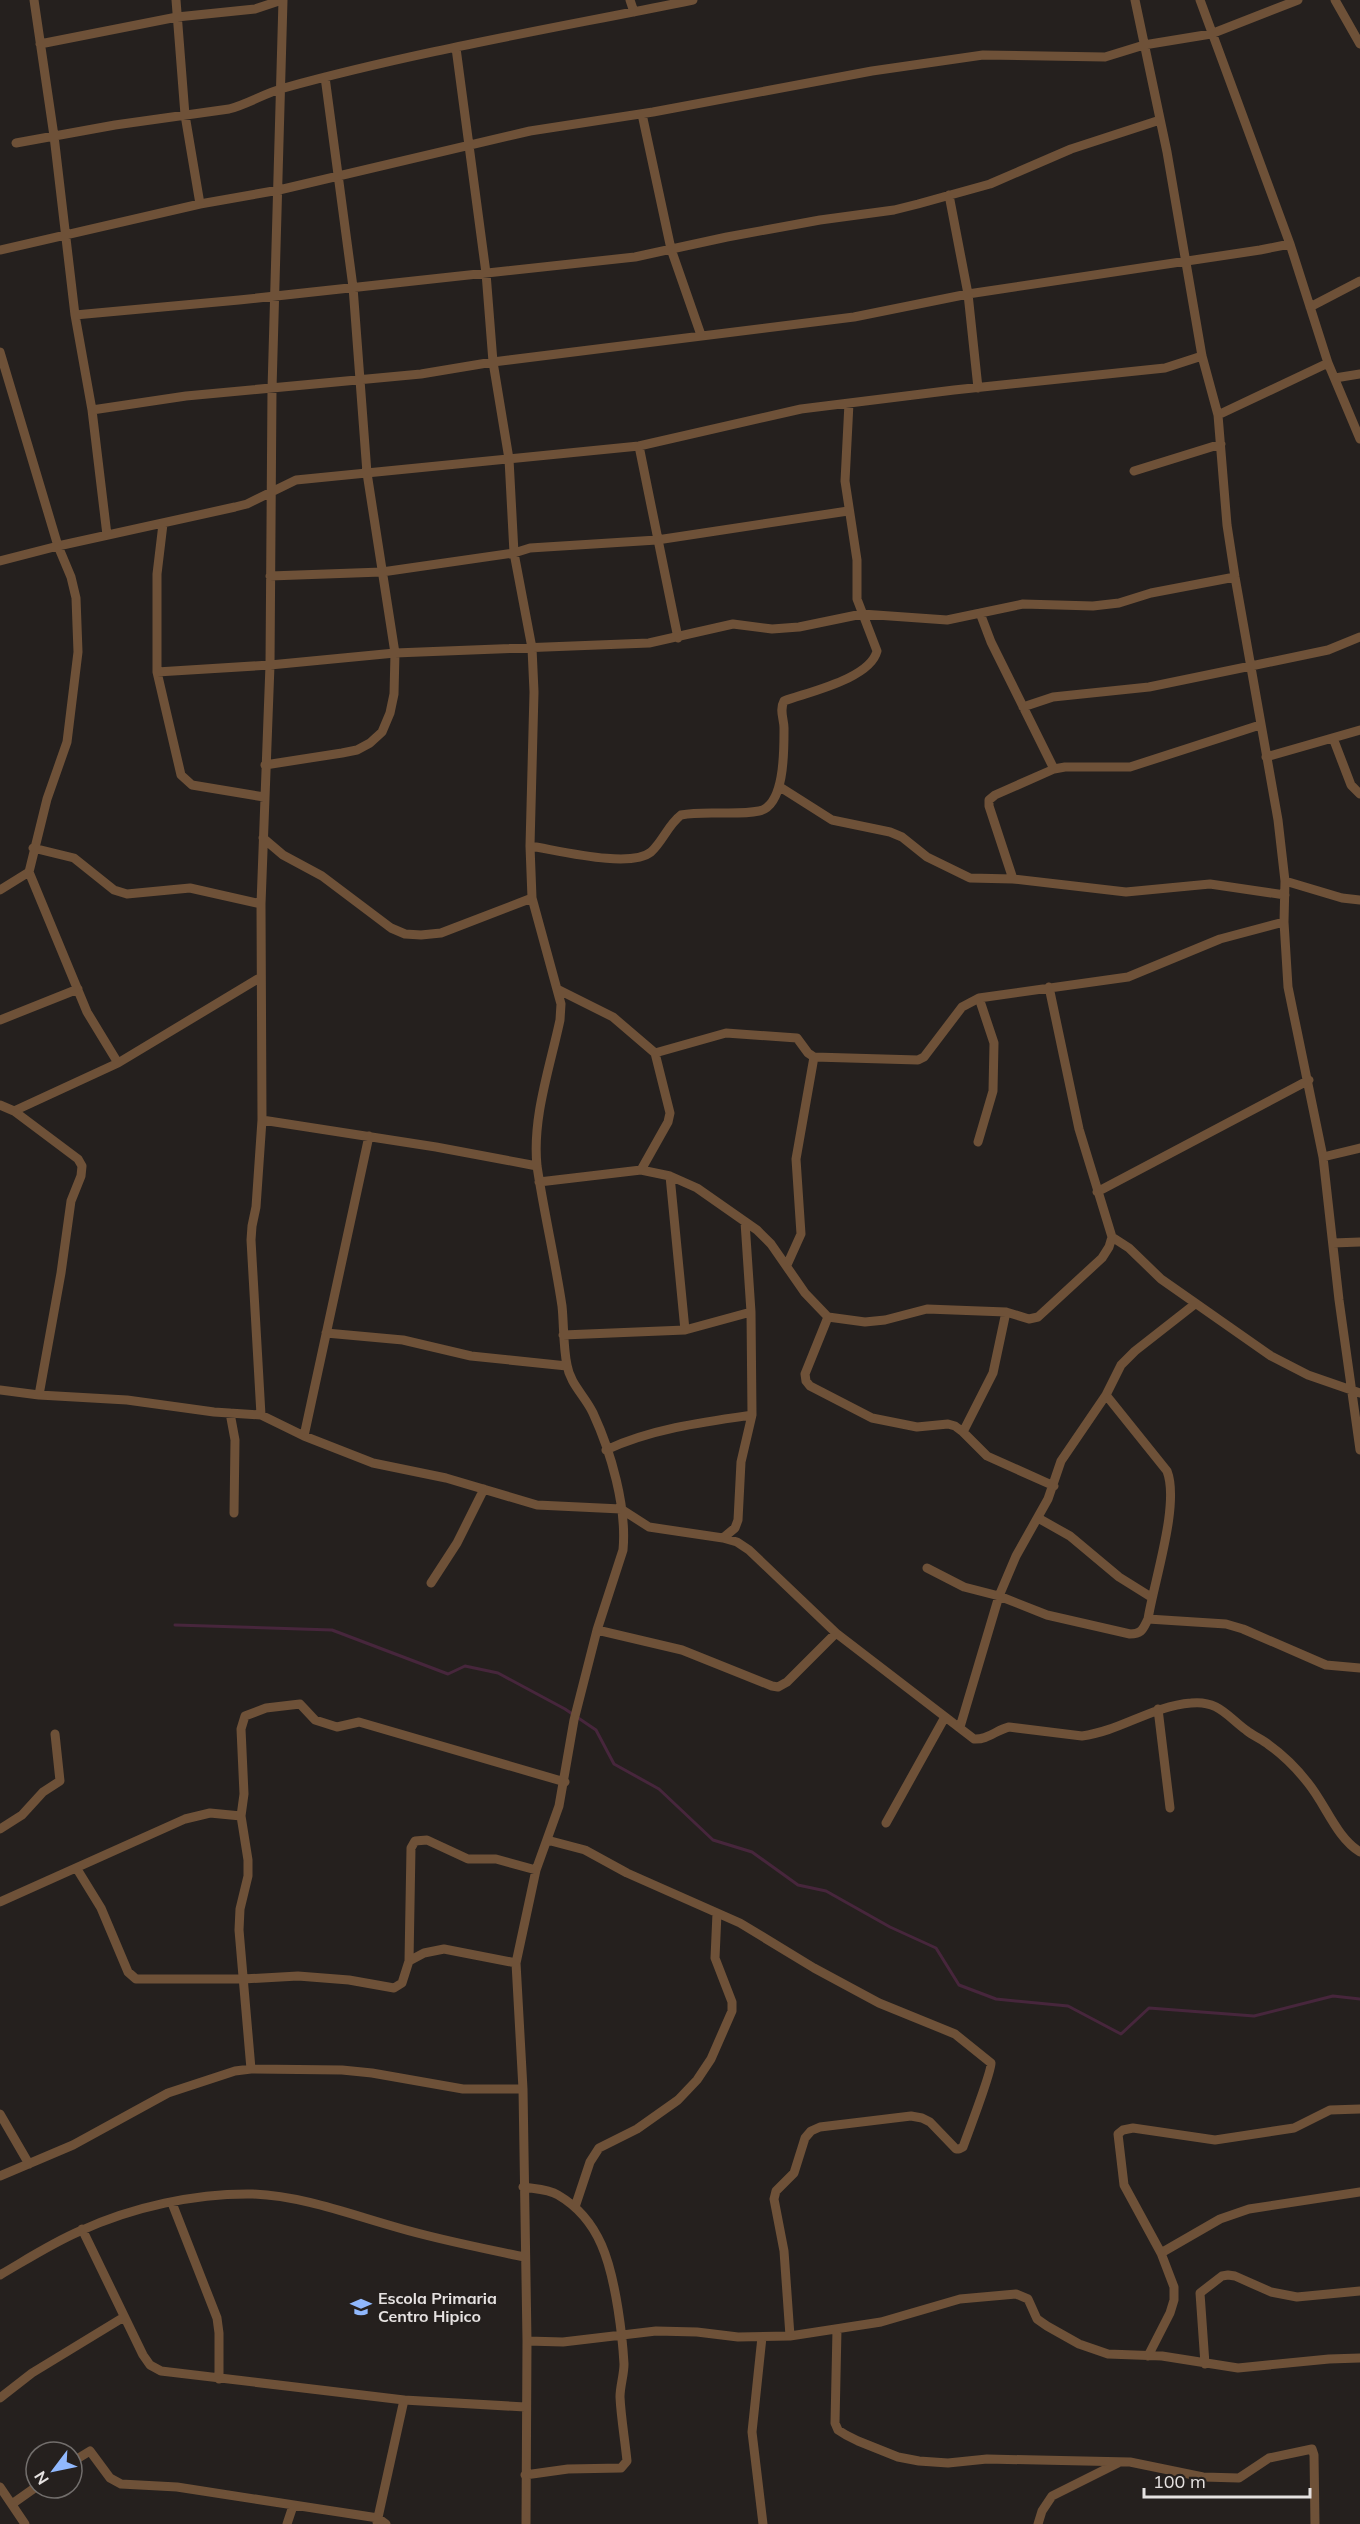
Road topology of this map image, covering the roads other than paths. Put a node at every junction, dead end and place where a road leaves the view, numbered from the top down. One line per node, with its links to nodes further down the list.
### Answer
1 (34, 0): 13 (street)
2 (176, 0): 11 (street)
3 (283, 0): 11 (street); 18 (street)
4 (630, 0): 10 (street)
5 (693, 0): 10 (street)
6 (1135, 0): 15 (street)
7 (1200, 0): 12 (street)
8 (1298, 0): 12 (street)
9 (1335, 0): 14 (street)
10 (634, 12): 16 (street)
11 (177, 17): 13 (street); 20 (street)
12 (1211, 33): 15 (street); 30 (street)
13 (40, 44): 22 (street)
14 (1360, 44)
15 (1144, 45): 19 (street); 21 (street)
16 (456, 48): 17 (street); 24 (street)
17 (325, 77): 18 (street); 25 (street)
18 (280, 89): 20 (street); 26 (street)
19 (642, 114): 24 (street); 31 (street)
20 (185, 115): 22 (street); 28 (street)
21 (1160, 120): 27 (street); 33 (street)
22 (54, 136): 23 (street); 29 (street)
23 (16, 143)
24 (470, 145): 25 (street); 34 (street)
25 (339, 176): 26 (street); 36 (street)
26 (279, 190): 28 (street); 38 (street)
27 (949, 195): 31 (street); 37 (street)
28 (200, 204): 29 (street)
29 (66, 235): 32 (street); 40 (street)
30 (1290, 244): 33 (street); 39 (street)
31 (670, 249): 34 (street); 41 (street)
32 (0, 250)
33 (1186, 261): 37 (street); 43 (street)
34 (486, 273): 36 (street); 44 (street)
35 (1360, 281): 39 (street)
36 (353, 287): 38 (street); 47 (street)
37 (968, 294): 41 (street); 49 (street)
38 (275, 295): 40 (street); 50 (street)
39 (1310, 306): 45 (street)
40 (75, 315): 52 (street)
41 (701, 335): 44 (street)
42 (0, 352): 65 (street)
43 (1202, 356): 49 (street); 53 (street)
44 (493, 362): 47 (street); 57 (street)
45 (1328, 363): 48 (street); 53 (street)
46 (1360, 374): 48 (street)
47 (358, 378): 50 (street); 59 (street)
48 (1335, 378): 54 (street)
49 (978, 387): 51 (street)
50 (272, 389): 52 (street); 60 (street)
51 (849, 403): 56 (street); 61 (street)
52 (92, 410): 63 (street)
53 (1218, 415): 55 (street)
54 (1360, 439)
55 (1221, 444): 58 (street); 70 (street)
56 (639, 446): 57 (street); 64 (street)
57 (508, 459): 59 (street); 66 (street)
58 (1134, 471)
59 (367, 473): 60 (street); 68 (street)
60 (271, 494): 62 (street); 69 (street)
61 (848, 511): 64 (street); 72 (street)
62 (163, 524): 63 (street); 79 (street)
63 (107, 535): 65 (street)
64 (657, 540): 66 (street); 74 (street)
65 (58, 546): 67 (street); 92 (street)
66 (514, 554): 68 (street); 75 (street)
67 (0, 561)
68 (382, 572): 69 (street); 76 (street)
69 (270, 576): 77 (street)
70 (1234, 577): 71 (street); 78 (street)
71 (980, 613): 72 (street); 80 (street)
72 (862, 614): 74 (street); 87 (street)
73 (1360, 637): 78 (street)
74 (678, 638): 75 (street)
75 (532, 648): 76 (street); 91 (street)
76 (395, 653): 77 (street); 85 (street)
77 (270, 665): 79 (street); 85 (street)
78 (1251, 666): 80 (street); 81 (street)
79 (158, 672): 89 (street)
80 (1023, 707): 86 (street)
81 (1260, 724): 84 (street); 86 (street)
82 (1360, 730): 83 (street)
83 (1333, 738): 84 (street); 88 (street)
84 (1266, 757): 95 (street)
85 (265, 765): 89 (street)
86 (1054, 769): 94 (street)
87 (780, 788): 91 (street); 94 (street)
88 (1360, 794)
89 (264, 797): 90 (street)
90 (263, 838): 98 (street); 100 (street)
91 (530, 846): 98 (street)
92 (33, 848): 93 (street); 100 (street)
93 (29, 872): 96 (street); 104 (street)
94 (1013, 879): 97 (street)
95 (1285, 881): 97 (street); 99 (street)
96 (0, 890)
97 (1285, 895): 101 (street)
98 (532, 898): 105 (street)
99 (1360, 900)
100 (261, 904): 102 (street)
101 (1284, 922): 103 (street); 111 (street)
102 (261, 977): 110 (street); 114 (street)
103 (1049, 987): 106 (street); 123 (street)
104 (78, 989): 107 (street); 110 (street)
105 (559, 990): 108 (street); 119 (street)
106 (979, 998): 109 (street); 116 (street)
107 (0, 1020)
108 (655, 1053): 109 (street); 120 (street)
109 (814, 1057): 128 (street)
110 (118, 1063): 113 (street)
111 (1309, 1080): 118 (street); 123 (street)
112 (0, 1105): 113 (street)
113 (14, 1111): 139 (street)
114 (262, 1120): 115 (street); 142 (street)
115 (369, 1136): 119 (street); 134 (street)
116 (978, 1142)
117 (1360, 1148): 118 (street)
118 (1323, 1157): 127 (street)
119 (537, 1166): 122 (street)
120 (641, 1170): 121 (street); 122 (street)
121 (670, 1176): 124 (street); 133 (street)
122 (539, 1182): 135 (street)
123 (1097, 1192): 125 (street)
124 (745, 1222): 128 (street); 130 (street)
125 (1112, 1237): 129 (street); 131 (street)
126 (1360, 1242): 127 (street)
127 (1332, 1243): 138 (street)
128 (787, 1265): 132 (street)
129 (1195, 1304): 138 (street); 140 (street)
130 (751, 1312): 133 (street); 143 (street)
131 (1006, 1312): 132 (street); 144 (street)
132 (828, 1317): 144 (street)
133 (685, 1330): 135 (street)
134 (326, 1333): 136 (street); 145 (street)
135 (564, 1335): 136 (street)
136 (567, 1366): 147 (street)
137 (0, 1390): 139 (street)
138 (1356, 1391): 146 (street)
139 (39, 1395): 141 (street)
140 (1106, 1395): 148 (street); 157 (street)
141 (230, 1413): 142 (street); 151 (street)
142 (261, 1415): 145 (street)
143 (752, 1415): 147 (street); 153 (street)
144 (963, 1432): 148 (street)
145 (304, 1436): 149 (street)
146 (1360, 1449)
147 (606, 1450): 150 (street)
148 (1054, 1486): 152 (street)
149 (484, 1489): 150 (street); 155 (street)
150 (621, 1509): 153 (street); 159 (street)
151 (234, 1513)
152 (1038, 1518): 156 (street); 157 (street)
153 (723, 1538): 160 (street)
154 (927, 1568): 156 (street)
155 (431, 1583)
156 (999, 1596): 158 (street); 164 (street)
157 (1151, 1597): 158 (street)
158 (1148, 1619): 161 (street)
159 (597, 1630): 160 (street); 166 (street)
160 (836, 1633): 163 (street)
161 (1360, 1668)
162 (1158, 1710): 164 (street); 167 (street); 172 (street)
163 (945, 1717): 164 (street); 169 (street)
164 (960, 1727)
165 (55, 1734): 170 (street)
166 (565, 1782): 168 (street); 171 (street)
167 (1170, 1808)
168 (241, 1816): 173 (street); 179 (street)
169 (886, 1823)
170 (0, 1829)
171 (547, 1840): 174 (street); 176 (street)
172 (1360, 1852)
173 (77, 1869): 175 (street); 179 (street)
174 (536, 1870): 177 (street); 178 (street)
175 (0, 1902)
176 (717, 1913): 189 (street); 198 (street)
177 (409, 1961): 178 (street); 179 (street)
178 (516, 1963): 181 (street)
179 (243, 1979): 180 (street)
180 (251, 2069): 181 (street); 184 (street)
181 (523, 2089): 186 (street)
182 (1360, 2109): 191 (street)
183 (0, 2114): 184 (street)
184 (29, 2164): 185 (street)
185 (0, 2176)
186 (523, 2187): 189 (street); 192 (street)
187 (1360, 2192): 191 (street)
188 (172, 2203): 190 (street); 192 (street); 204 (street)
189 (575, 2206): 197 (street)
190 (82, 2229): 193 (street); 195 (street)
191 (1161, 2253): 201 (street)
192 (524, 2257): 200 (street)
193 (0, 2275)
194 (1360, 2291): 203 (street)
195 (124, 2317): 204 (street); 205 (street)
196 (837, 2329): 198 (street); 201 (street); 209 (street)
197 (622, 2336): 199 (street); 200 (street); 210 (street)
198 (790, 2336): 199 (street)
199 (762, 2337): 220 (street)
200 (527, 2341): 207 (street)
201 (1148, 2356): 203 (street)
202 (1360, 2358): 203 (street)
203 (1205, 2364)
204 (219, 2379): 206 (street)
205 (0, 2398)
206 (405, 2400): 207 (street); 215 (street)
207 (525, 2407): 210 (street)
208 (84, 2455): 214 (street)
209 (1119, 2462): 221 (street); 222 (street)
210 (525, 2475): 219 (street)
211 (0, 2487): 213 (street)
212 (24, 2496): 213 (street)
213 (12, 2504): 216 (street)
214 (293, 2505): 215 (street); 217 (street)
215 (377, 2521): 218 (street)
216 (25, 2524)
217 (287, 2524)
218 (386, 2524)
219 (526, 2524)
220 (763, 2524)
221 (1038, 2524)
222 (1315, 2524)

